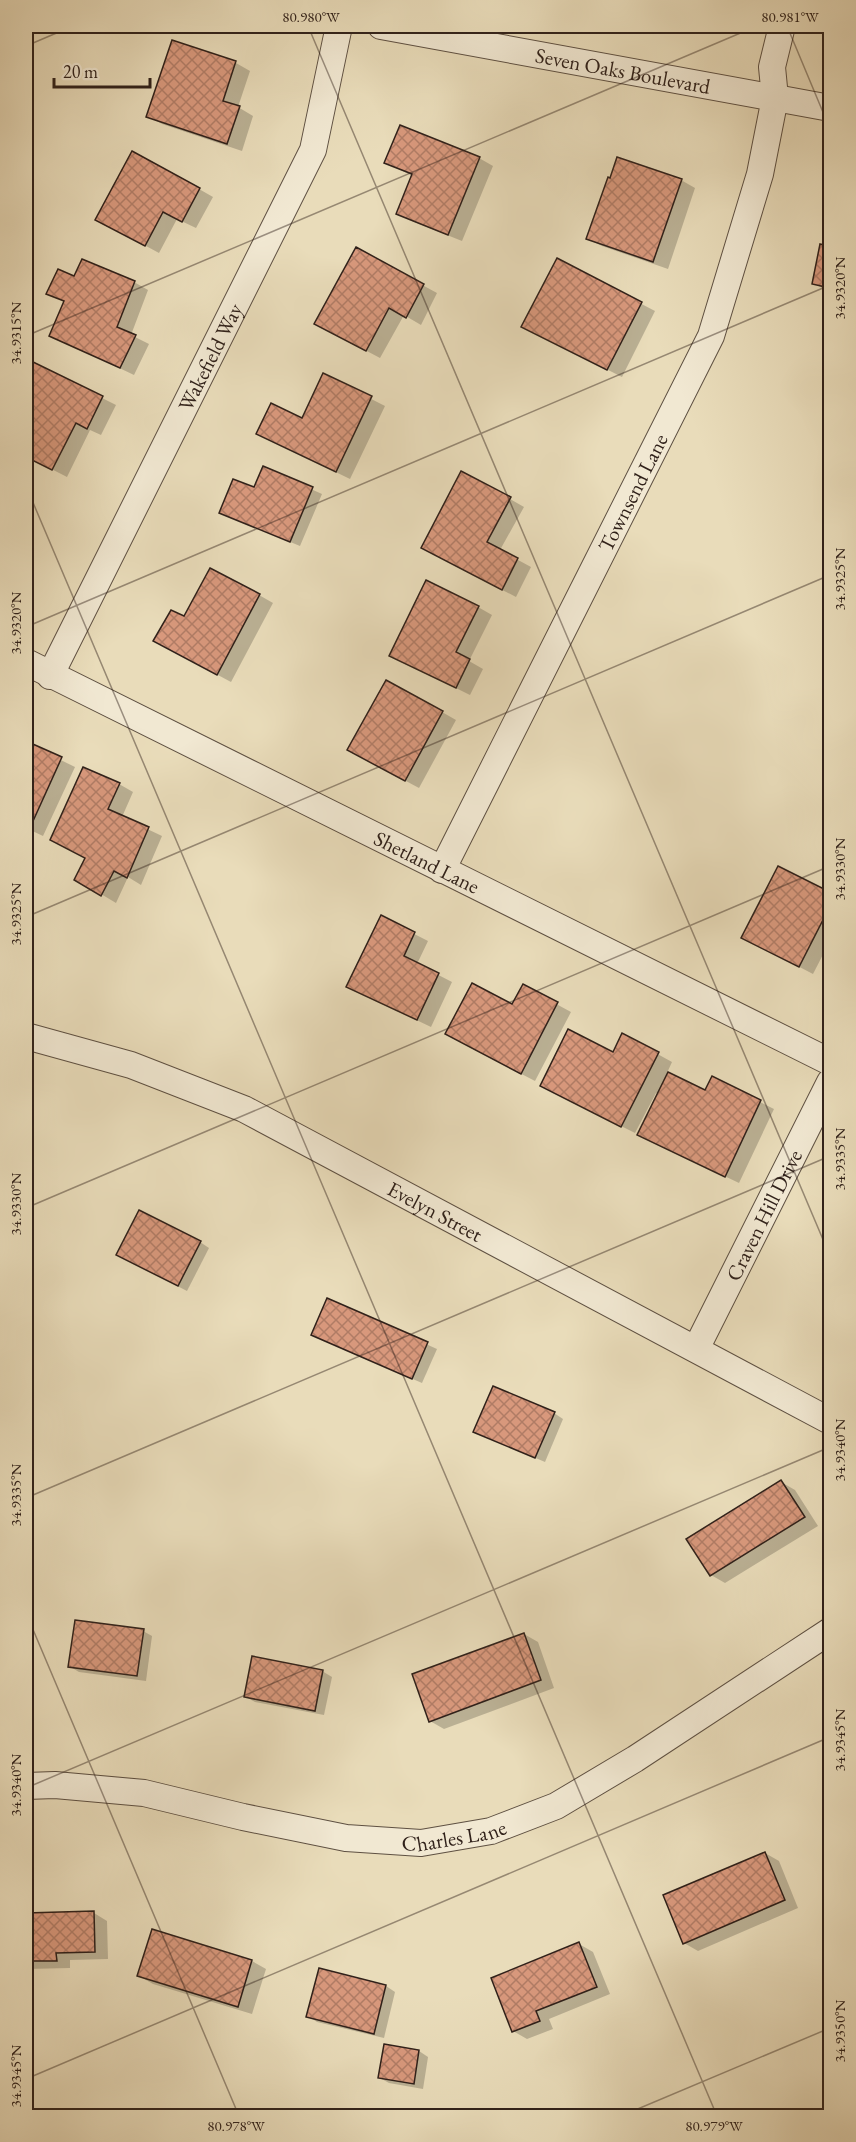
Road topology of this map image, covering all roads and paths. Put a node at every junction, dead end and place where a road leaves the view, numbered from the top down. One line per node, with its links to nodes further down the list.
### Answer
1 (339, 26): 7 (street, Wakefield Way)
2 (381, 26): 4 (street, Seven Oaks Boulevard)
3 (782, 26): 4 (street, Townsend Lane)
4 (775, 98): 5 (street, Seven Oaks Boulevard); 8 (street, Townsend Lane)
5 (831, 108)
6 (26, 662): 7 (street, Shetland Lane)
7 (50, 676): 8 (street, Shetland Lane)
8 (442, 870): 10 (street, Shetland Lane)
9 (26, 1036): 12 (street, Evelyn Street)
10 (831, 1062)
11 (831, 1082): 12 (street, Craven Hill Drive)
12 (696, 1349): 13 (street, Evelyn Street)
13 (831, 1421)
14 (831, 1631): 15 (street, Charles Lane)
15 (26, 1786)

